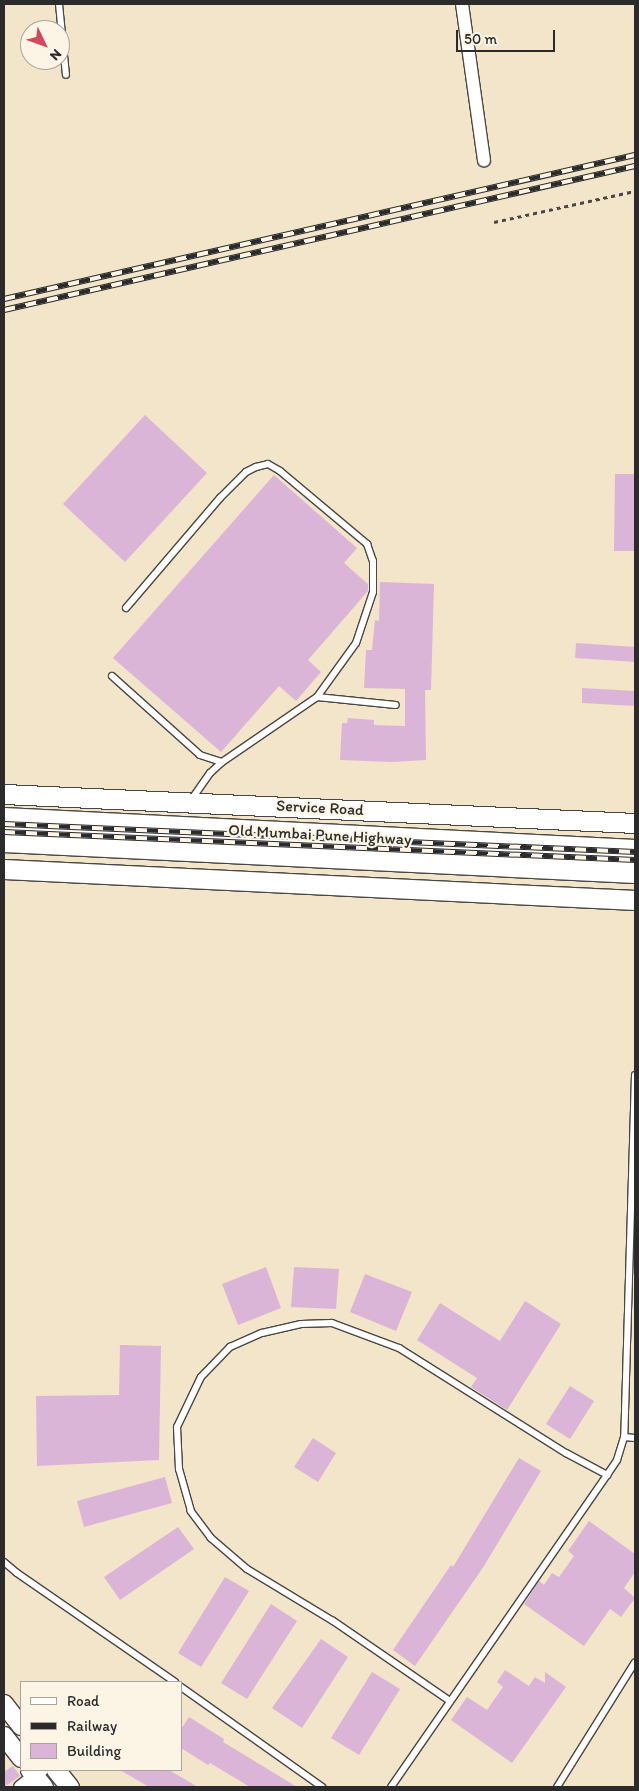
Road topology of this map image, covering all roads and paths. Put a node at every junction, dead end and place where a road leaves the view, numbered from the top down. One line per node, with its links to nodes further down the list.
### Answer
1 (59, 4): 3 (lane)
2 (462, 4): 4 (street)
3 (66, 75)
4 (484, 160)
5 (635, 191): 6 (path)
6 (494, 222)
7 (126, 608): 9 (lane)
8 (112, 676): 11 (lane)
9 (316, 697): 10 (lane); 11 (lane)
10 (396, 705)
11 (222, 762): 13 (lane)
12 (4, 794): 13 (main road, Service Road)
13 (189, 802): 15 (main road, Service Road)
14 (4, 819): 17 (highway, Old Mumbai Pune Highway)
15 (635, 823)
16 (4, 841): 19 (highway, Old Mumbai Pune Highway)
17 (635, 851)
18 (4, 869): 20 (main road)
19 (635, 872)
20 (635, 900)
21 (635, 1075): 22 (lane)
22 (635, 1129): 23 (lane)
23 (624, 1437): 24 (lane); 25 (lane)
24 (635, 1438)
25 (608, 1475): 30 (lane); 30 (lane)
26 (4, 1562): 28 (lane)
27 (635, 1662): 41 (lane)
28 (174, 1681)
29 (182, 1688): 39 (lane)
30 (450, 1701): 40 (lane)
31 (4, 1704): 32 (street)
32 (20, 1725)
33 (4, 1736): 34 (street)
34 (20, 1757)
35 (57, 1771): 38 (street)
36 (38, 1776): 37 (street)
37 (20, 1787)
38 (70, 1787)
39 (322, 1787)
40 (391, 1787)
41 (557, 1787)

